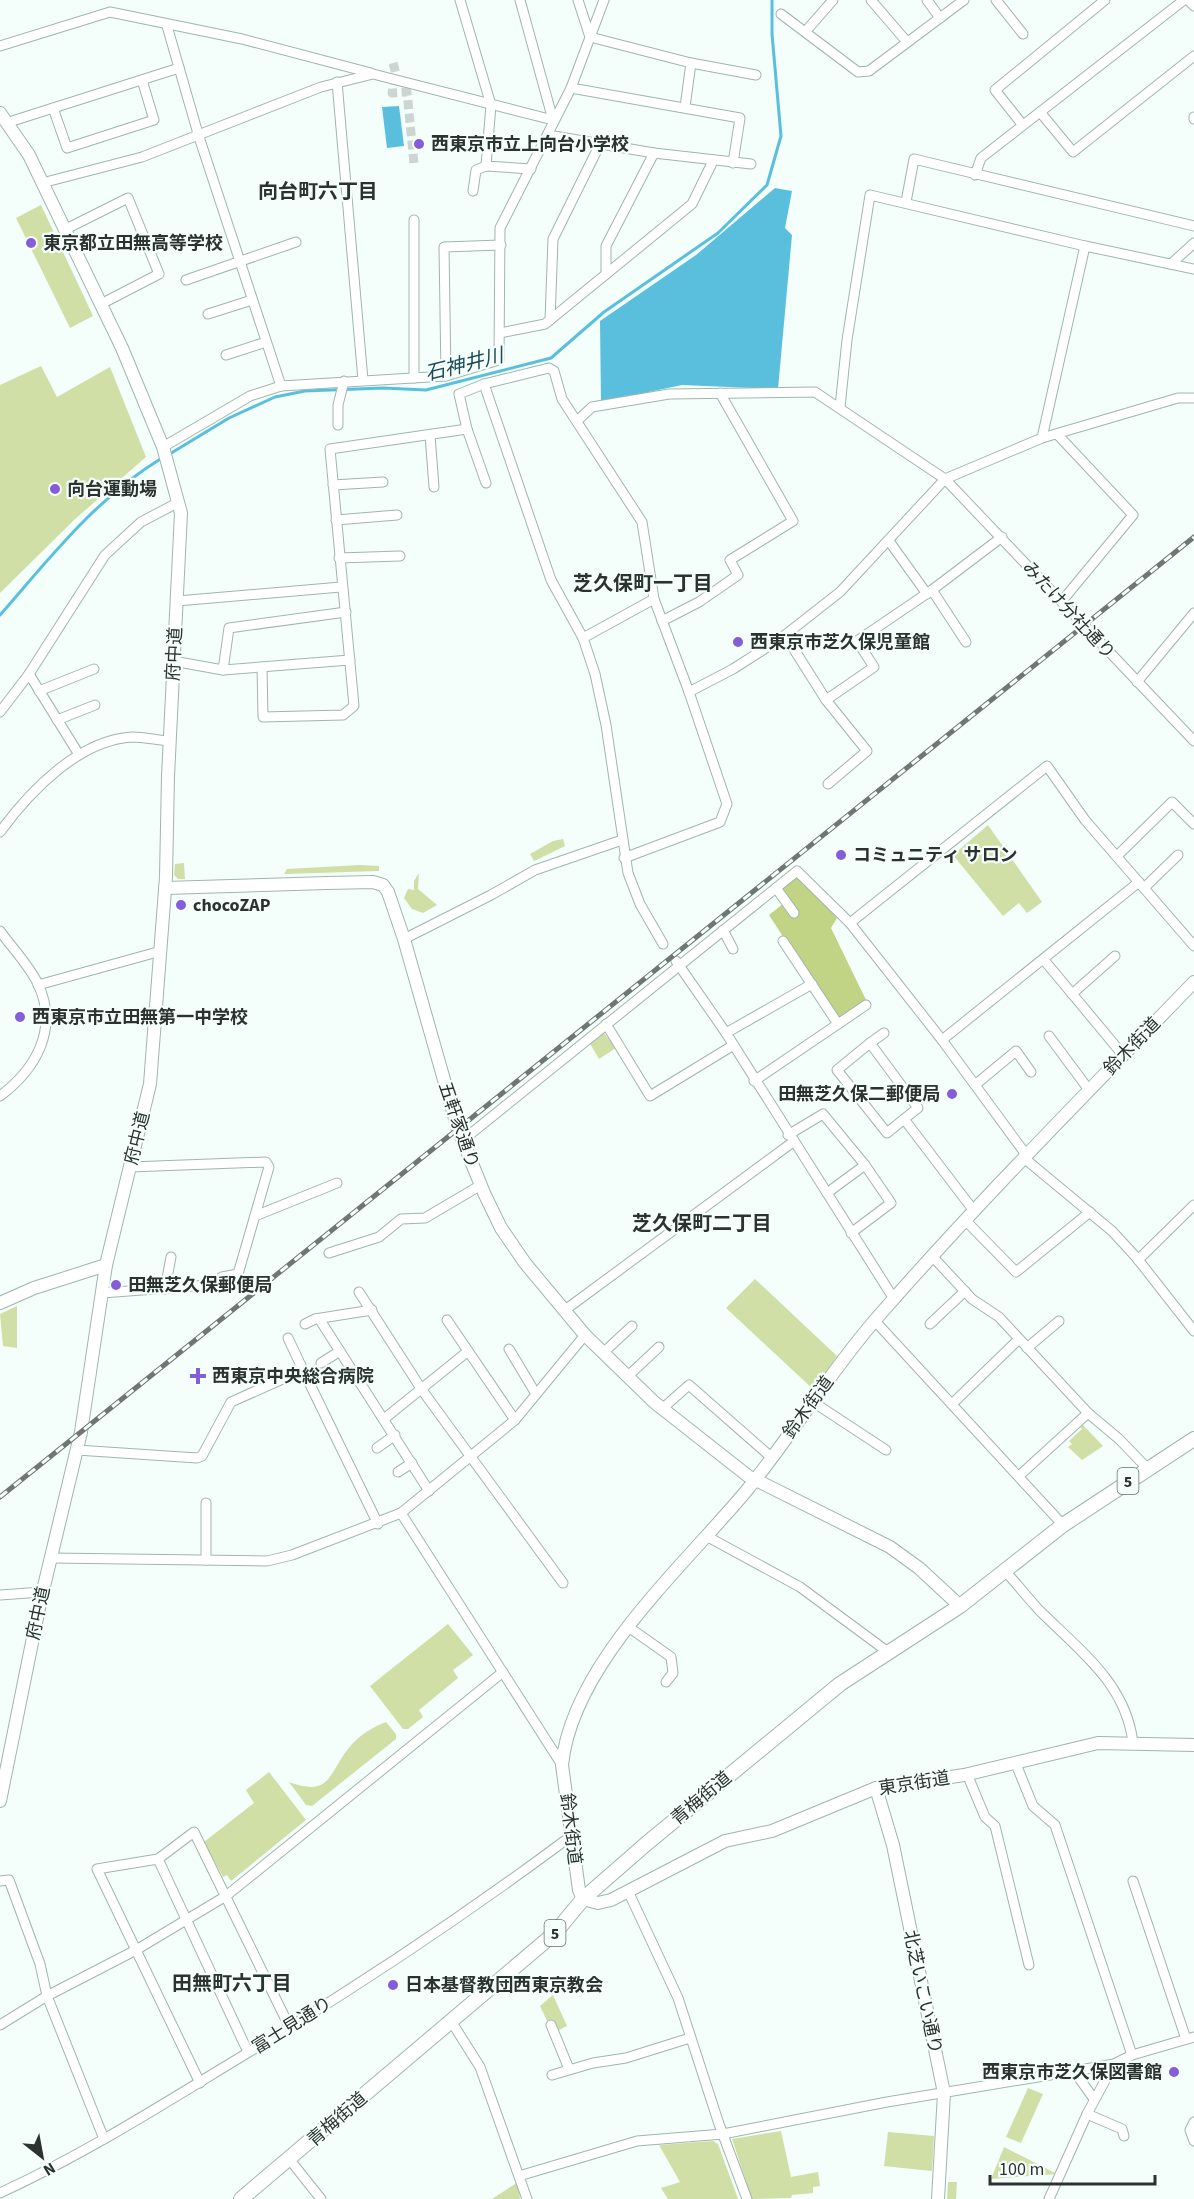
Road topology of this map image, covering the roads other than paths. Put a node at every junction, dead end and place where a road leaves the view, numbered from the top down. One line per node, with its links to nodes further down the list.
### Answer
1 (460, 0): 29 (street)
2 (520, 0): 34 (street)
3 (578, 0): 18 (street)
4 (604, 0): 18 (street)
5 (833, 0): 16 (street)
6 (871, 0): 19 (street)
7 (927, 0): 14 (street)
8 (964, 0): 14 (street)
9 (996, 0): 17 (street)
10 (1105, 0): 35 (street)
11 (1186, 0): 12 (street); 32 (street)
12 (1194, 6)
13 (780, 14): 16 (street)
14 (940, 18): 19 (street)
15 (167, 26): 20 (street); 23 (street); 24 (street)
16 (806, 31): 19 (street)
17 (1023, 34)
18 (590, 37): 22 (street); 28 (street)
19 (907, 42)
20 (0, 46)
21 (1194, 56): 32 (street)
22 (692, 63): 25 (street); 30 (street)
23 (179, 68): 26 (street); 37 (street)
24 (373, 74): 27 (street); 29 (street)
25 (756, 75)
26 (142, 80): 31 (street); 31 (street)
27 (337, 82): 37 (street); 70 (street)
28 (571, 88): 30 (street); 34 (street)
29 (491, 105): 34 (street); 43 (street)
30 (686, 107): 41 (street)
31 (53, 108): 33 (street)
32 (1040, 112): 35 (street)
33 (3, 118): 46 (street, 府中道)
34 (553, 120): 36 (street)
35 (1022, 124): 45 (street)
36 (548, 135): 38 (street); 44 (street)
37 (199, 137): 46 (street); 56 (street)
38 (600, 144): 39 (street); 64 (street)
39 (654, 153): 40 (street); 59 (street)
40 (713, 161): 41 (street); 59 (street)
41 (733, 163): 42 (street)
42 (751, 164)
43 (486, 166): 44 (street); 47 (street)
44 (531, 169): 54 (street)
45 (975, 175): 48 (street); 50 (street)
46 (42, 183): 51 (street, 府中道)
47 (473, 191)
48 (906, 202): 55 (street); 76 (street)
49 (414, 220): 69 (street)
50 (1194, 226)
51 (64, 230): 62 (street, 府中道); 62 (street)
52 (296, 242): 56 (street)
53 (1194, 243): 57 (street)
54 (501, 245): 65 (street); 68 (street)
55 (1085, 246): 57 (street); 82 (street)
56 (240, 262): 60 (street); 61 (street)
57 (1171, 264): 58 (street)
58 (1194, 269)
59 (606, 274): 64 (street)
60 (186, 280)
61 (252, 300): 63 (street); 66 (street)
62 (101, 304): 83 (street, 府中道)
63 (208, 314)
64 (550, 320): 65 (street)
65 (500, 333): 68 (street)
66 (266, 342): 67 (street); 73 (street)
67 (226, 355)
68 (446, 376): 69 (street)
69 (414, 378): 70 (street)
70 (363, 380): 71 (street)
71 (344, 381): 73 (street); 78 (street)
72 (484, 384): 77 (street); 79 (street); 105 (street)
73 (281, 386): 83 (street)
74 (720, 393): 76 (street, みたけ分社通り); 77 (street, みたけ分社通り); 103 (street)
75 (1194, 398): 80 (street)
76 (840, 407): 84 (street, みたけ分社通り)
77 (578, 420): 98 (street)
78 (338, 425)
79 (467, 429): 81 (street); 86 (street)
80 (1057, 434): 82 (street); 100 (street)
81 (430, 435): 87 (street); 88 (street)
82 (1042, 438): 84 (street)
83 (163, 448): 89 (street, 府中道)
84 (945, 479): 92 (street, みたけ分社通り); 93 (street)
85 (383, 482): 87 (street)
86 (486, 483)
87 (333, 485): 91 (street)
88 (434, 487)
89 (179, 502): 99 (street, 府中道); 112 (street)
90 (396, 515): 91 (street)
91 (336, 520): 95 (street)
92 (1002, 537): 97 (street); 100 (street, みたけ分社通り)
93 (889, 540): 97 (street); 104 (street)
94 (400, 556): 95 (street)
95 (339, 558): 96 (street)
96 (341, 587): 99 (street); 101 (street)
97 (930, 592): 106 (street); 116 (street)
98 (654, 599): 103 (street); 105 (street)
99 (177, 601): 108 (street, 府中道)
100 (1062, 601): 113 (street, みたけ分社通り)
101 (346, 612): 107 (street); 111 (street)
102 (1194, 613): 113 (street)
103 (662, 621): 115 (street)
104 (785, 635): 115 (street); 116 (street)
105 (584, 638): 126 (street)
106 (966, 642)
107 (350, 660): 109 (street); 109 (street)
108 (173, 661): 111 (street); 120 (street, 府中道)
109 (262, 667): 111 (street)
110 (94, 669): 114 (street)
111 (223, 670)
112 (29, 674): 114 (street); 118 (street)
113 (1137, 682): 121 (street, みたけ分社通り)
114 (39, 691): 119 (street)
115 (689, 693): 129 (street)
116 (826, 700): 123 (street)
117 (95, 705): 119 (street)
118 (0, 712)
119 (57, 720): 122 (street)
120 (170, 741): 122 (street); 131 (street, 府中道)
121 (1194, 741)
122 (78, 753): 125 (street)
123 (828, 784)
124 (1194, 824): 127 (street)
125 (0, 832)
126 (622, 840): 129 (street); 137 (street)
127 (1118, 855): 130 (street); 134 (street)
128 (1178, 855): 130 (street)
129 (624, 858): 139 (street)
130 (1142, 885): 140 (street); 144 (street)
131 (165, 888): 137 (street, 五軒家通り); 142 (street, 府中道)
132 (776, 888): 133 (street); 134 (street); 135 (street)
133 (794, 914)
134 (850, 923): 156 (street)
135 (723, 930): 141 (street); 145 (street)
136 (0, 931): 148 (street)
137 (404, 939): 167 (street, 五軒家通り)
138 (783, 941): 147 (street)
139 (663, 944)
140 (1194, 946)
141 (733, 949)
142 (161, 951): 148 (street); 170 (street, 府中道)
143 (1115, 956): 149 (street)
144 (1044, 960): 149 (street); 156 (street)
145 (676, 964): 151 (street); 154 (street)
146 (1194, 982): 159 (street, 鈴木街道)
147 (812, 984): 152 (street); 154 (street)
148 (38, 985): 164 (street)
149 (1072, 994): 159 (street)
150 (866, 1005): 152 (street)
151 (606, 1024): 158 (street); 167 (street)
152 (838, 1024): 161 (street)
153 (884, 1032): 157 (street)
154 (726, 1034): 158 (street)
155 (1049, 1036): 163 (street)
156 (942, 1040): 162 (street)
157 (870, 1043): 165 (street); 165 (street)
158 (732, 1046): 161 (street)
159 (1123, 1055): 163 (street, 鈴木街道)
160 (1030, 1071): 162 (street)
161 (754, 1081): 166 (street)
162 (975, 1085): 168 (street)
163 (1089, 1090): 168 (street, 鈴木街道)
164 (0, 1096)
165 (904, 1119): 177 (street)
166 (791, 1139): 169 (street); 173 (street); 191 (street)
167 (463, 1140): 172 (street, 五軒家通り)
168 (1026, 1157): 175 (street); 177 (street, 鈴木街道)
169 (865, 1165): 173 (street); 178 (street)
170 (130, 1167): 176 (street); 183 (street, 府中道)
171 (337, 1183): 176 (street)
172 (481, 1185): 179 (street); 191 (street, 五軒家通り)
173 (827, 1193): 178 (street)
174 (1194, 1205): 182 (street)
175 (1090, 1212): 177 (street); 182 (street)
176 (255, 1216): 184 (street)
177 (969, 1216): 180 (street, 鈴木街道)
178 (851, 1233): 188 (street)
179 (329, 1253)
180 (932, 1256): 185 (street); 188 (street, 鈴木街道)
181 (171, 1257): 184 (street)
182 (1138, 1260): 199 (street)
183 (106, 1265): 187 (street, 府中道); 189 (street)
184 (165, 1288): 187 (street)
185 (965, 1291): 197 (street); 202 (street)
186 (359, 1292): 190 (street)
187 (102, 1293): 223 (street, 府中道)
188 (894, 1299): 194 (street, 鈴木街道)
189 (0, 1303)
190 (372, 1310): 192 (street); 212 (street)
191 (565, 1310): 200 (street, 五軒家通り)
192 (320, 1320): 196 (street); 206 (street)
193 (447, 1320): 207 (street)
194 (874, 1320): 214 (street, 鈴木街道); 215 (street)
195 (1059, 1321): 204 (street)
196 (305, 1324)
197 (930, 1324)
198 (632, 1326): 208 (street)
199 (1194, 1331)
200 (585, 1335): 208 (street, 五軒家通り); 213 (street)
201 (288, 1338): 210 (street)
202 (1019, 1339): 204 (street); 215 (street)
203 (659, 1347): 211 (street)
204 (1027, 1348): 217 (street)
205 (509, 1349): 213 (street)
206 (340, 1351): 209 (street); 218 (street)
207 (467, 1352): 212 (street); 219 (street)
208 (603, 1353): 211 (street, 五軒家通り)
209 (321, 1363)
210 (303, 1370): 223 (street); 235 (street)
211 (628, 1376): 216 (street, 五軒家通り)
212 (422, 1390): 218 (street); 226 (street)
213 (536, 1394): 219 (street)
214 (813, 1402): 224 (street); 225 (street, 鈴木街道)
215 (952, 1404): 230 (street)
216 (663, 1408): 225 (street); 231 (street, 五軒家通り)
217 (1088, 1413): 228 (street); 230 (street)
218 (384, 1419): 220 (street)
219 (515, 1420): 226 (street)
220 (394, 1436): 222 (street); 227 (street)
221 (1194, 1439): 228 (main road, 青梅街道 / 5)
222 (377, 1448)
223 (76, 1450): 238 (street, 府中道)
224 (886, 1450)
225 (771, 1457): 231 (street, 鈴木街道)
226 (471, 1459): 232 (street); 241 (street)
227 (412, 1463): 229 (street); 232 (street)
228 (1147, 1468): 236 (main road, 青梅街道 / 5)
229 (398, 1472)
230 (1020, 1475): 236 (street)
231 (754, 1481): 237 (street, 鈴木街道); 244 (street, 五軒家通り)
232 (429, 1491): 234 (street)
233 (206, 1503): 239 (street)
234 (401, 1514): 235 (street); 247 (street)
235 (378, 1524): 239 (street)
236 (1063, 1525): 240 (main road, 青梅街道 / 5)
237 (708, 1537): 245 (street, 鈴木街道); 246 (street)
238 (51, 1558): 239 (street); 242 (street, 府中道)
239 (206, 1560)
240 (1005, 1571): 244 (main road, 青梅街道 / 5); 249 (street)
241 (563, 1583)
242 (42, 1592): 243 (street); 254 (street, 府中道)
243 (0, 1595)
244 (960, 1606): 246 (main road, 青梅街道 / 5)
245 (627, 1626): 248 (street); 252 (street, 鈴木街道)
246 (888, 1652): 263 (main road, 青梅街道 / 5)
247 (503, 1672): 252 (street); 262 (street)
248 (666, 1682)
249 (1133, 1743): 250 (street, 東京街道); 251 (street, 東京街道)
250 (1194, 1744)
251 (1016, 1764): 253 (street, 東京街道); 275 (street)
252 (562, 1765): 257 (street, 鈴木街道)
253 (967, 1774): 255 (street, 東京街道); 266 (street)
254 (2, 1788): 256 (street, 府中道)
255 (876, 1788): 261 (street, 東京街道); 281 (street, 北芝いこい通り)
256 (0, 1801)
257 (571, 1836): 263 (street, 鈴木街道); 271 (street, 富士見通り)
258 (158, 1859): 262 (street); 264 (street); 265 (street)
259 (0, 1881): 267 (street)
260 (1133, 1881): 273 (street)
261 (628, 1891): 263 (street, 東京街道); 272 (street)
262 (226, 1896): 264 (street); 271 (street)
263 (583, 1899): 268 (main road, 青梅街道 / 5)
264 (185, 1921): 265 (street); 274 (street)
265 (136, 1950): 267 (street); 280 (street)
266 (1029, 1965)
267 (47, 1996): 269 (street); 287 (street)
268 (451, 2021): 289 (main road, 青梅街道 / 5); 290 (street)
269 (0, 2025)
270 (551, 2025): 277 (street)
271 (290, 2028): 274 (street, 富士見通り)
272 (690, 2038): 277 (street); 285 (street)
273 (1190, 2038): 275 (street)
274 (248, 2052): 280 (street, 富士見通り)
275 (1132, 2055): 276 (street)
276 (1114, 2064): 278 (street); 282 (street)
277 (569, 2069): 279 (street)
278 (1074, 2071): 281 (street); 282 (street)
279 (552, 2075)
280 (200, 2083): 287 (street, 富士見通り)
281 (944, 2093): 285 (street); 296 (street, 北芝いこい通り)
282 (1094, 2099): 283 (street)
283 (1087, 2114): 286 (street); 297 (street)
284 (1194, 2122): 288 (street)
285 (723, 2134): 290 (street); 295 (street)
286 (1124, 2136)
287 (104, 2139): 291 (street, 富士見通り)
288 (1194, 2141)
289 (290, 2160): 292 (main road, 青梅街道 / 5); 293 (street)
290 (519, 2176): 294 (street)
291 (0, 2193)
292 (241, 2199)
293 (321, 2199)
294 (527, 2199)
295 (747, 2199)
296 (938, 2199)
297 (1049, 2199)

